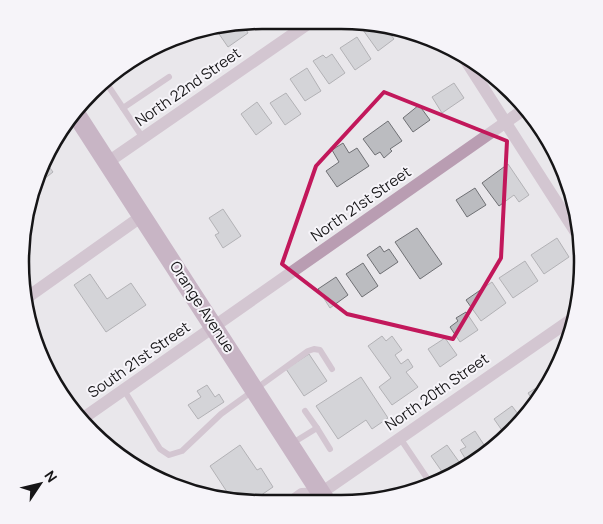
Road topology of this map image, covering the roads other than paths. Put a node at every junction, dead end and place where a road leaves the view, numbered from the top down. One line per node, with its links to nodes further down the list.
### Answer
1 (300, 29): 9 (street, North 22nd Street)
2 (471, 68): 8 (street)
3 (169, 77): 5 (lane)
4 (109, 86): 5 (lane)
5 (123, 108): 9 (lane)
6 (520, 112): 8 (street, North 21st Street)
7 (79, 118): 10 (main road, Orange Avenue)
8 (506, 122): 12 (street); 15 (street, North 21st Street)
9 (143, 138): 10 (street, North 22nd Street)
10 (108, 162): 11 (main road, Orange Avenue)
11 (142, 216): 13 (street); 15 (main road, Orange Avenue)
12 (571, 225)
13 (31, 295)
14 (566, 323): 22 (street, North 20th Street)
15 (214, 327): 17 (street, South 21st Street); 18 (main road, Orange Avenue)
16 (332, 369): 18 (lane)
17 (124, 390): 18 (lane); 20 (street, South 21st Street)
18 (255, 390): 23 (main road, Orange Avenue)
19 (305, 410): 21 (lane)
20 (87, 416)
21 (317, 428): 23 (lane); 24 (lane)
22 (400, 438): 25 (lane); 27 (street, North 20th Street)
23 (290, 445): 26 (main road, Orange Avenue)
24 (330, 449)
25 (427, 478)
26 (323, 495)
27 (329, 495)

